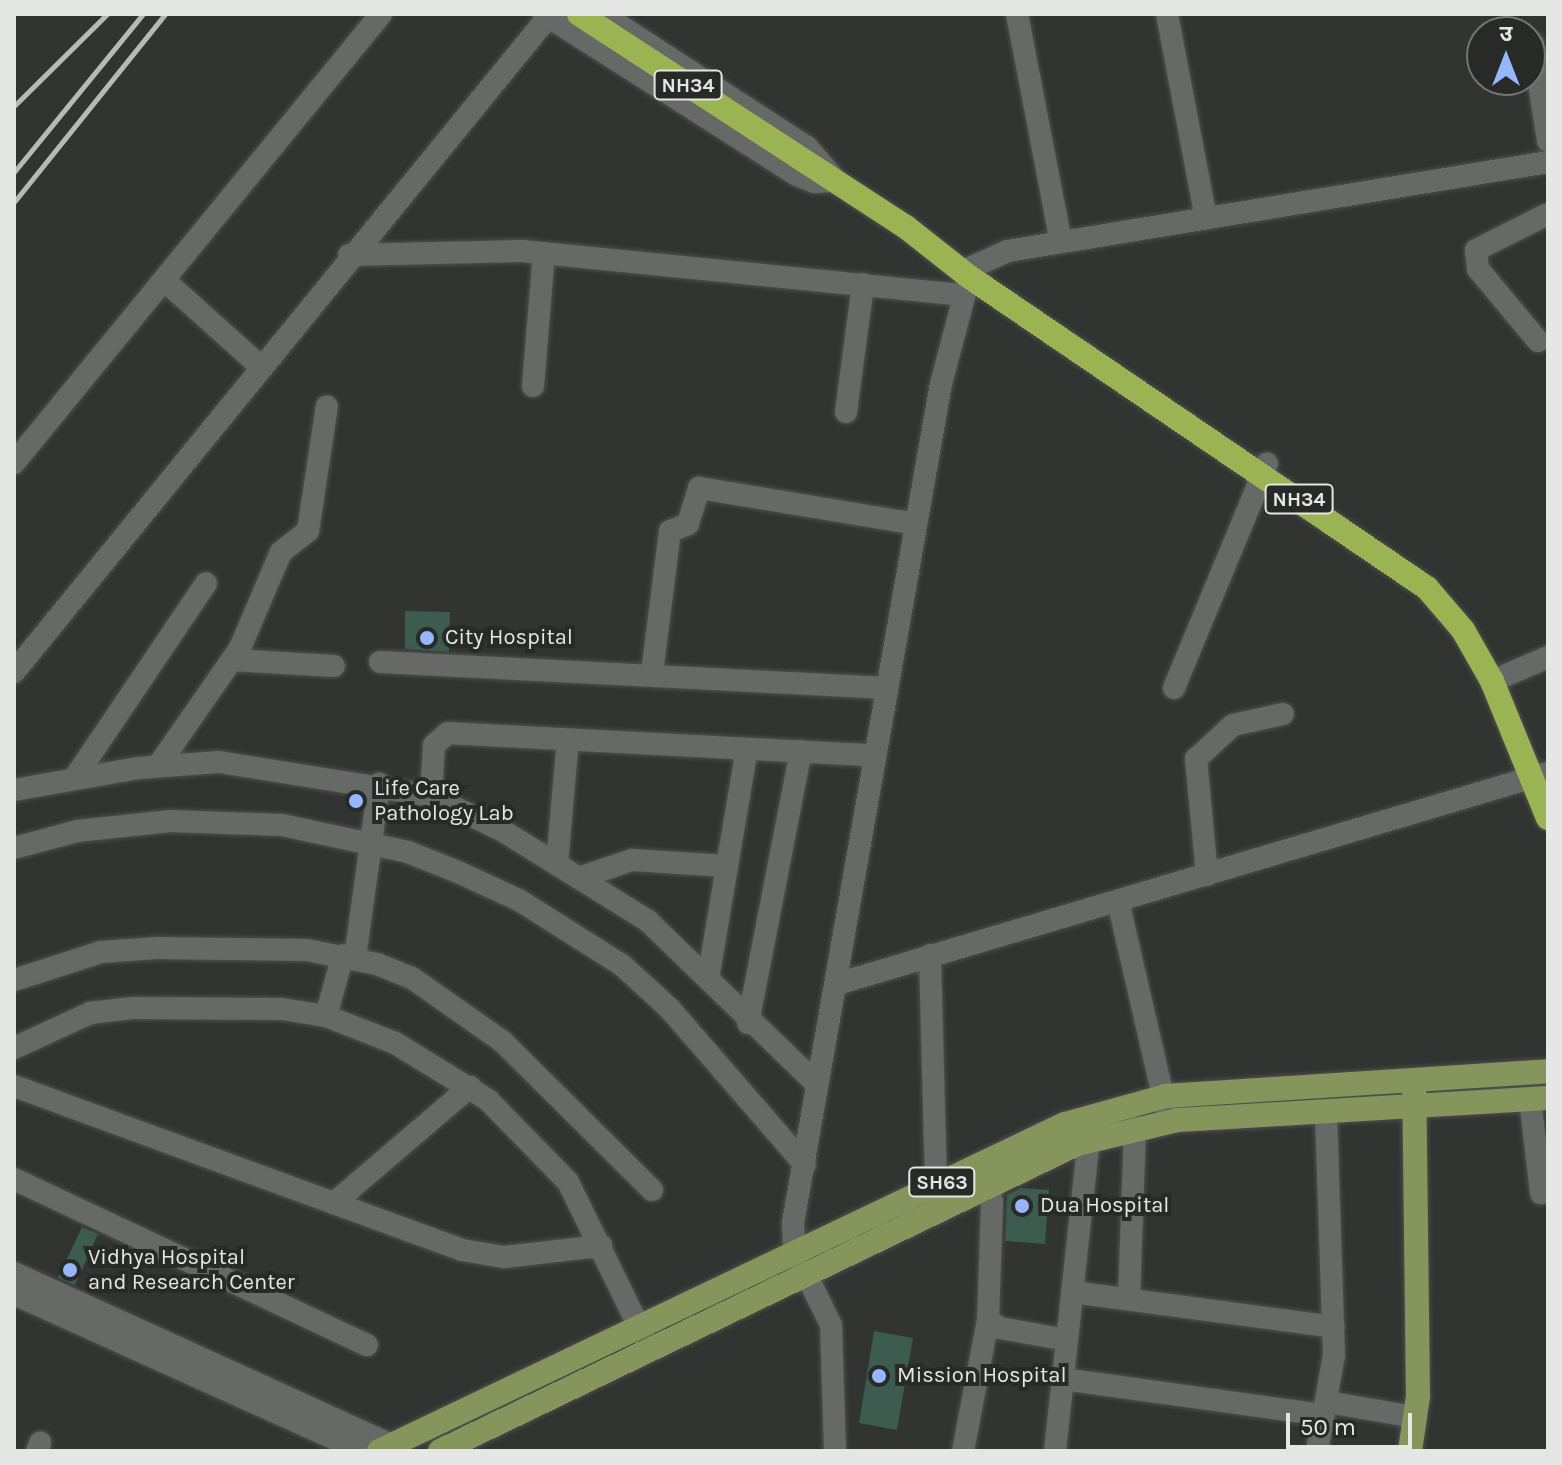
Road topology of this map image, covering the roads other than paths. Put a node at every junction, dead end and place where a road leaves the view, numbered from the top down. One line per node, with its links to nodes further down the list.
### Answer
1 (381, 14): 17 (street)
2 (579, 14): 10 (highway, NH34)
3 (602, 14): 10 (street)
4 (1017, 14): 13 (street)
5 (1167, 14): 12 (street)
6 (546, 15): 10 (street); 15 (street)
7 (1541, 96): 8 (street)
8 (1548, 141)
9 (1546, 168): 12 (street)
10 (835, 181): 16 (highway, NH34)
11 (1548, 214): 19 (street)
12 (1206, 218): 13 (street)
13 (1061, 242): 16 (street)
14 (544, 253): 15 (street); 18 (street); 21 (street)
15 (349, 255): 20 (street)
16 (964, 275): 18 (street); 25 (highway, NH34); 26 (street)
17 (164, 280): 20 (street); 24 (street)
18 (863, 284): 23 (street)
19 (1538, 341)
20 (260, 366): 29 (street)
21 (533, 386)
22 (327, 406): 30 (street)
23 (846, 412)
24 (14, 463)
25 (1264, 469): 34 (highway, NH34); 36 (street); 43 (highway, NH34)
26 (916, 524): 33 (street); 35 (street)
27 (206, 583): 44 (street)
28 (1548, 657): 34 (street)
29 (18, 658)
30 (232, 660): 32 (street); 42 (street)
31 (380, 662): 33 (street)
32 (334, 666)
33 (652, 673): 35 (street)
34 (1504, 676): 43 (highway, NH34)
35 (887, 688): 41 (street)
36 (1174, 688)
37 (1283, 714): 53 (street)
38 (568, 739): 39 (street); 47 (street); 51 (street)
39 (747, 749): 40 (street); 52 (street)
40 (801, 751): 41 (street); 62 (street)
41 (874, 755): 60 (street)
42 (158, 766): 44 (street); 45 (street)
43 (1542, 776): 48 (highway, NH34); 53 (street)
44 (74, 779): 46 (street)
45 (379, 784): 47 (street); 49 (street)
46 (14, 790)
47 (431, 796): 51 (street)
48 (1548, 818)
49 (371, 842): 50 (street); 57 (street); 77 (street)
50 (14, 848)
51 (557, 864): 54 (street)
52 (727, 866): 54 (street); 58 (street)
53 (1207, 875): 55 (street)
54 (579, 878): 58 (street)
55 (1118, 901): 56 (street); 69 (street)
56 (930, 955): 60 (street); 82 (street)
57 (349, 956): 59 (street); 61 (street); 80 (street)
58 (708, 979): 62 (street)
59 (14, 980)
60 (837, 984): 66 (street)
61 (326, 1016): 63 (street); 68 (street)
62 (748, 1023): 66 (street)
63 (14, 1048)
64 (1548, 1071): 65 (main road, SH63)
65 (1414, 1080): 71 (main road, SH63); 72 (main road)
66 (816, 1083): 77 (street)
67 (14, 1086): 83 (street)
68 (470, 1087): 83 (street); 84 (street)
69 (1166, 1096): 71 (main road, SH63); 74 (street); 76 (main road, SH63)
70 (1539, 1099): 72 (main road, SH63); 81 (street)
71 (1284, 1102): 73 (main road, SH63); 74 (main road, SH63)
72 (1414, 1106): 73 (main road, SH63); 101 (main road)
73 (1326, 1112): 94 (street)
74 (1168, 1122): 75 (main road, SH63)
75 (1135, 1128): 76 (main road, SH63); 91 (street)
76 (1086, 1129): 78 (main road, SH63); 88 (street)
77 (805, 1165): 85 (street)
78 (983, 1173): 82 (main road, SH63); 92 (street)
79 (14, 1179): 97 (street)
80 (652, 1190)
81 (1541, 1193)
82 (939, 1195): 85 (main road, SH63); 86 (main road, SH63)
83 (334, 1203): 84 (street)
84 (601, 1246): 93 (street)
85 (794, 1249): 86 (street); 93 (main road, SH63)
86 (805, 1271): 98 (main road, SH63); 105 (street)
87 (14, 1273): 90 (street)
88 (1072, 1292): 91 (street); 96 (street)
89 (14, 1294): 90 (street)
90 (38, 1295): 95 (street)
91 (1129, 1299): 94 (street)
92 (988, 1320): 96 (street); 106 (street)
93 (638, 1325): 98 (street); 102 (main road, SH63)
94 (1334, 1327): 100 (street)
95 (137, 1339): 102 (street); 103 (street)
96 (1067, 1340): 99 (street)
97 (367, 1345)
98 (650, 1348): 104 (main road, SH63)
99 (1063, 1379): 100 (street); 107 (street)
100 (1325, 1408): 101 (street); 108 (street)
101 (1415, 1417): 109 (main road)
102 (391, 1449)
103 (362, 1451)
104 (440, 1451)
105 (835, 1451)
106 (963, 1451)
107 (1055, 1451)
108 (1317, 1451)
109 (1410, 1451)

